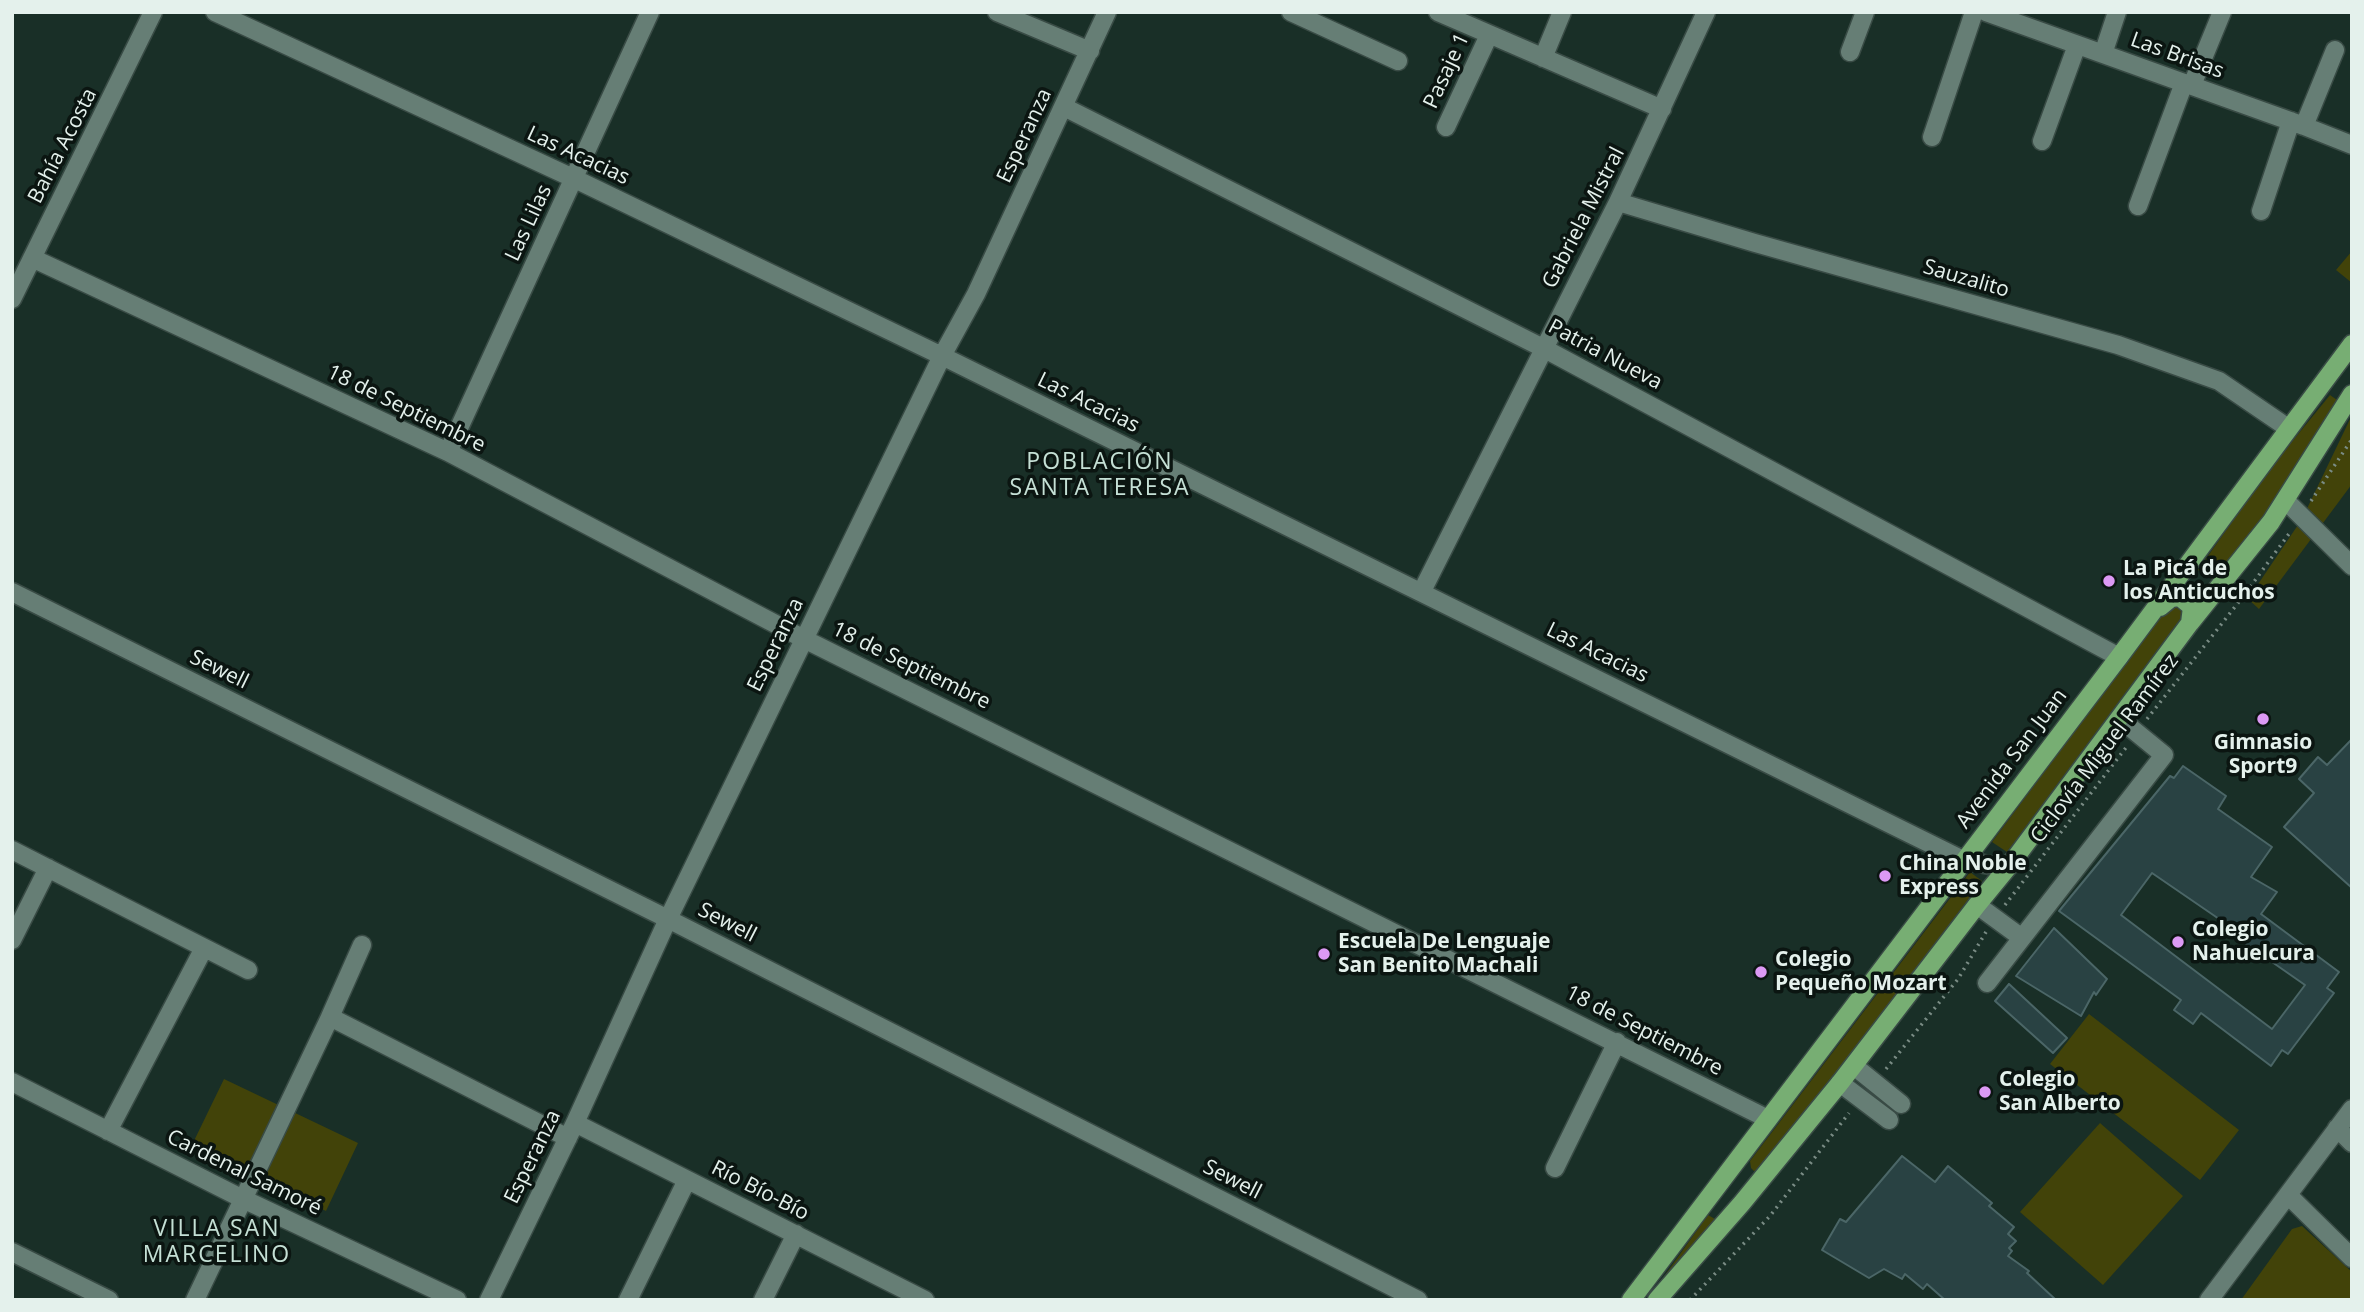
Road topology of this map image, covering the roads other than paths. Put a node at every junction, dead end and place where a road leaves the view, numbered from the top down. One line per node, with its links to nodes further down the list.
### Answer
1 (153, 12): 35 (street, Bahía Acosta)
2 (215, 12): 31 (street, Las Acacias)
3 (650, 12): 31 (street, Las Lilas)
4 (996, 12): 18 (street)
5 (1107, 12): 18 (street, Esperanza)
6 (1291, 12): 22 (street)
7 (1438, 12): 15 (street)
8 (1562, 12): 21 (street)
9 (1706, 12): 25 (street, Gabriela Mistral)
10 (1865, 12): 19 (street)
11 (1974, 12): 28 (street)
12 (2117, 12): 20 (street)
13 (2222, 12): 23 (street)
14 (1988, 13): 16 (street, Las Brisas)
15 (1489, 35): 21 (street); 27 (street, Pasaje 1)
16 (2077, 44): 20 (street, Las Brisas); 29 (street)
17 (2334, 50): 26 (street)
18 (1090, 51): 24 (street, Esperanza)
19 (1850, 52)
20 (2103, 54): 23 (street, Las Brisas)
21 (1543, 58): 25 (street)
22 (1398, 61)
23 (2188, 84): 26 (street, Las Brisas); 33 (street)
24 (1063, 107): 38 (street, Patria Nueva); 39 (street, Esperanza)
25 (1662, 109): 32 (street, Gabriela Mistral)
26 (2297, 123): 30 (street, Las Brisas); 34 (street)
27 (1446, 127)
28 (1932, 137)
29 (2042, 141)
30 (2352, 145)
31 (575, 179): 39 (street, Las Acacias); 42 (street, Las Lilas)
32 (1618, 202): 38 (street, Gabriela Mistral); 41 (street, Sauzalito)
33 (2138, 206)
34 (2261, 211)
35 (32, 258): 36 (street, Bahía Acosta); 42 (street, 18 de Septiembre)
36 (12, 299)
37 (2352, 344): 41 (main road, Avenida San Juan)
38 (1543, 348): 45 (street, Gabriela Mistral); 50 (street, Patria Nueva)
39 (942, 356): 45 (street, Las Acacias); 49 (street, Esperanza)
40 (2351, 398): 43 (main road)
41 (2288, 428): 47 (main road, Avenida San Juan)
42 (448, 452): 49 (street, 18 de Septiembre)
43 (2286, 501): 44 (street); 48 (main road)
44 (2352, 566)
45 (1422, 591): 53 (street, Las Acacias)
46 (12, 592): 57 (street, Sewell)
47 (2151, 614): 48 (main road); 50 (main road, Avenida San Juan)
48 (2190, 623): 51 (main road)
49 (804, 639): 57 (street, Esperanza); 65 (street, 18 de Septiembre)
50 (2119, 657): 53 (main road, Avenida San Juan)
51 (2120, 719): 54 (main road); 58 (street)
52 (12, 850): 55 (street)
53 (1963, 860): 54 (street, Las Acacias); 71 (main road, Avenida San Juan)
54 (2014, 861): 56 (main road)
55 (48, 868): 59 (street); 61 (street)
56 (1977, 905): 58 (street); 66 (main road)
57 (668, 919): 74 (street, Esperanza); 95 (street, Sewell)
58 (2022, 938): 63 (street)
59 (12, 940)
60 (362, 945): 64 (street)
61 (204, 948): 62 (street); 75 (street)
62 (247, 970)
63 (1987, 983)
64 (330, 1017): 74 (street, Río Bío-Bío); 81 (street)
65 (1617, 1042): 71 (street, 18 de Septiembre); 77 (street)
66 (1854, 1066): 68 (main road); 69 (street)
67 (12, 1082): 75 (street, Cardenal Samoré)
68 (1840, 1083): 72 (street); 82 (main road)
69 (1901, 1104)
70 (2352, 1108): 73 (street)
71 (1768, 1119): 79 (main road, Avenida San Juan)
72 (1889, 1120)
73 (2337, 1128): 76 (street); 80 (street)
74 (571, 1130): 78 (street, Río Bío-Bío); 91 (street, Esperanza)
75 (108, 1131): 81 (street, Cardenal Samoré)
76 (2352, 1143)
77 (1555, 1168)
78 (687, 1180): 83 (street, Río Bío-Bío); 92 (street)
79 (1720, 1182): 82 (main road); 96 (main road, Avenida San Juan)
80 (2288, 1195): 84 (street); 87 (street)
81 (243, 1199): 89 (street); 90 (street, Cardenal Samoré)
82 (1742, 1203): 97 (main road)
83 (796, 1234): 86 (street, Río Bío-Bío); 93 (street)
84 (2352, 1258)
85 (15, 1259): 88 (street)
86 (904, 1295): 94 (street, Río Bío-Bío)
87 (2211, 1299)
88 (109, 1300)
89 (195, 1300)
90 (457, 1300)
91 (489, 1300)
92 (628, 1300)
93 (763, 1300)
94 (925, 1300)
95 (1418, 1300)
96 (1631, 1300)
97 (1657, 1300)

